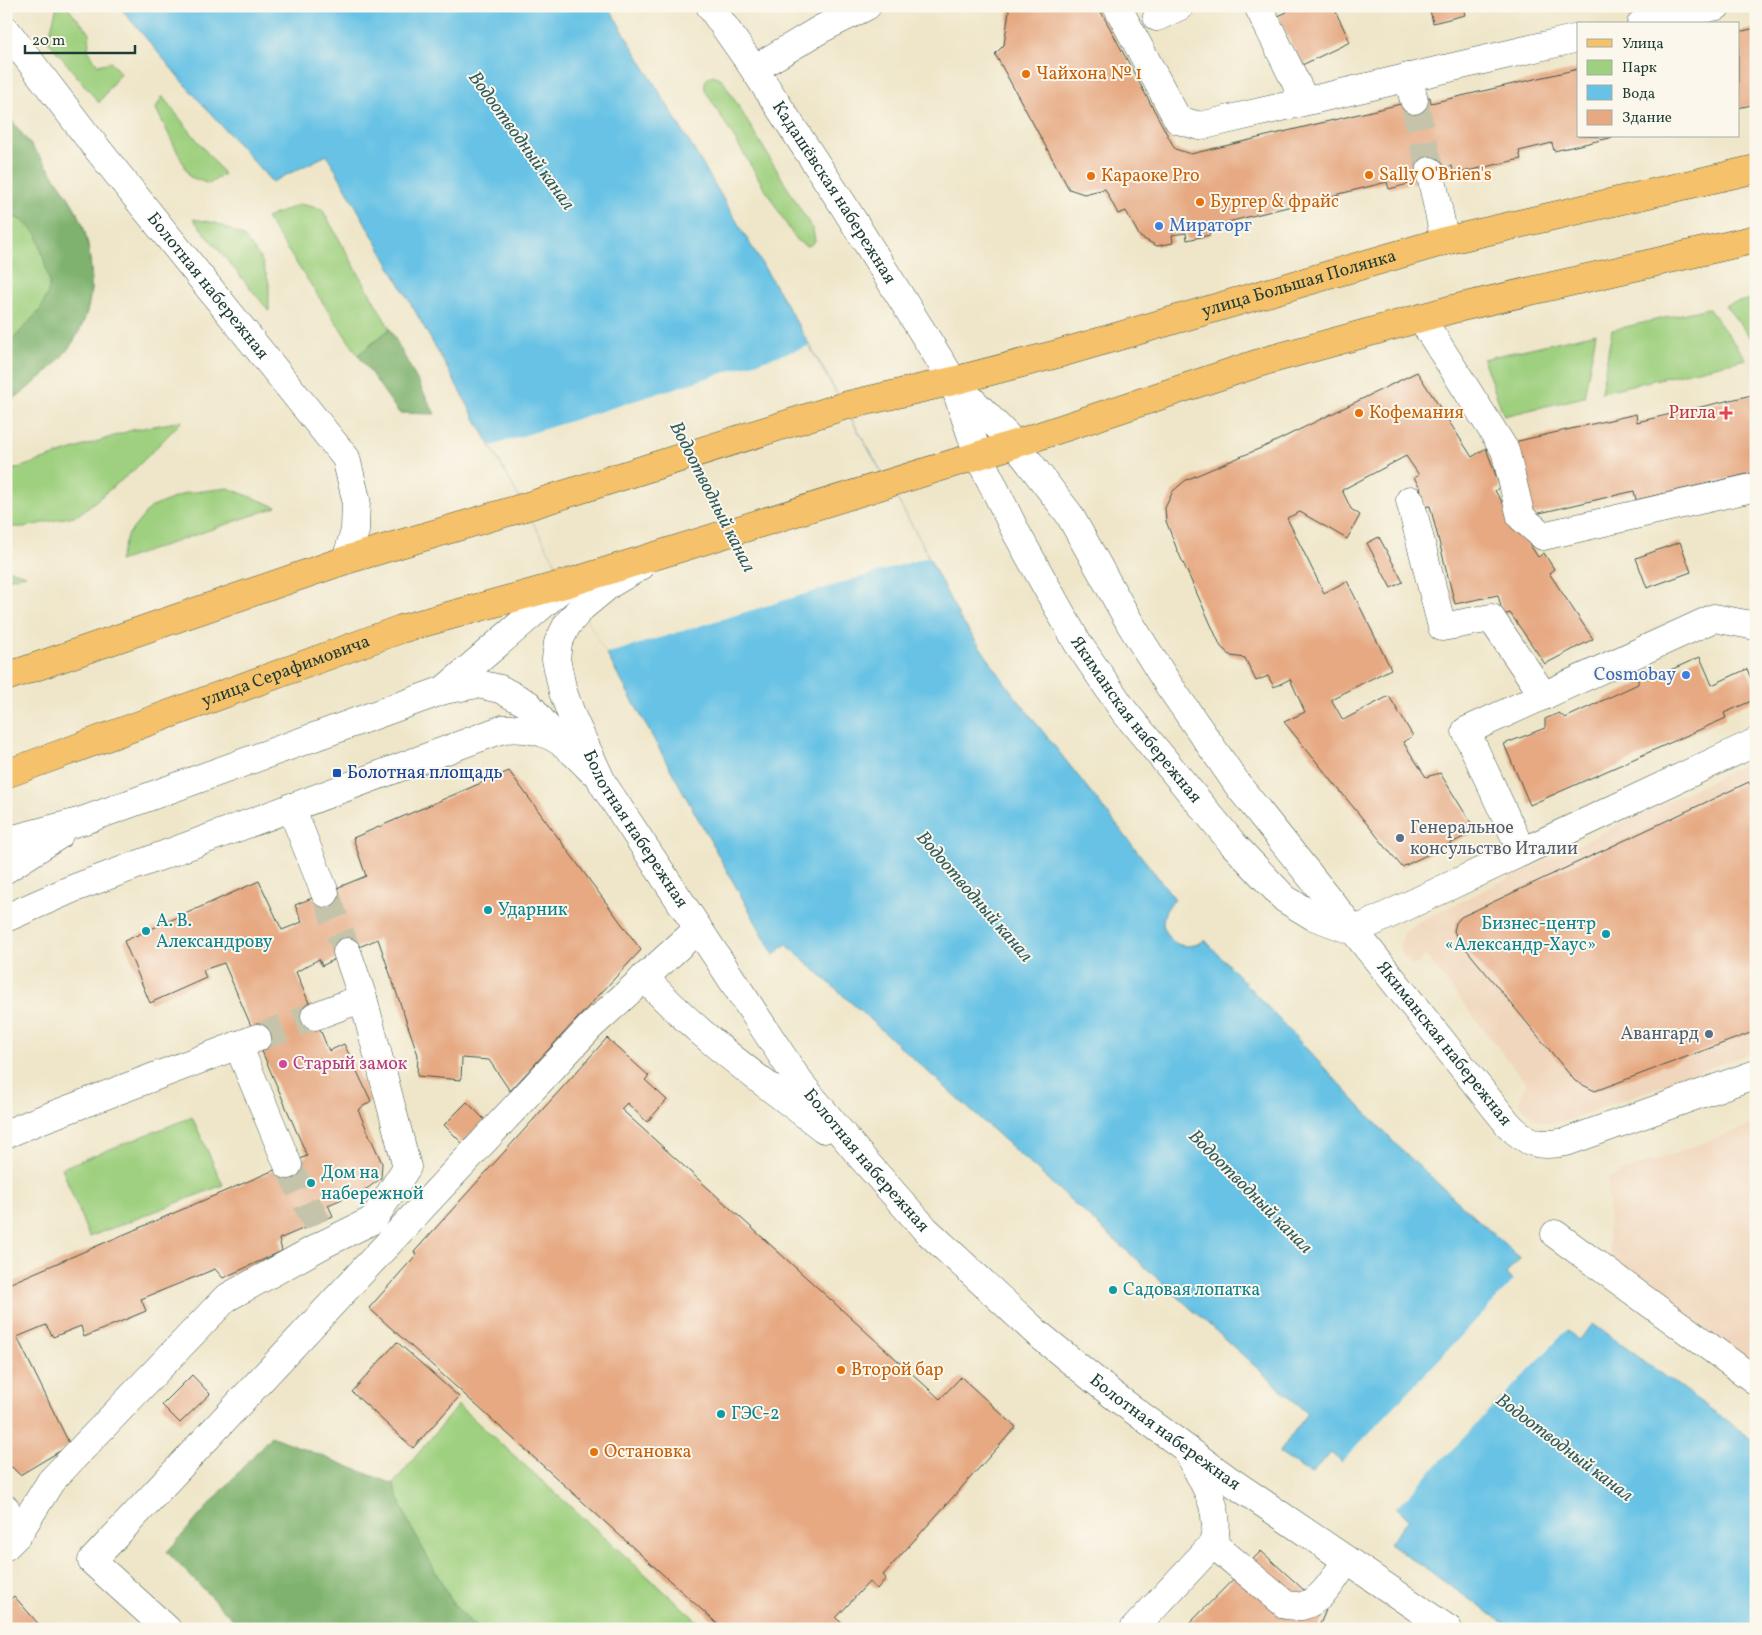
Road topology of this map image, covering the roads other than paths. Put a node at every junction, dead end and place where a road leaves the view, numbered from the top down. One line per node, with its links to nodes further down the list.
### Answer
1 (710, 6): 9 (street, Кадашёвская набережная)
2 (867, 6): 9 (street)
3 (1117, 6): 10 (street)
4 (1258, 6): 10 (street)
5 (1717, 6): 6 (street)
6 (1649, 22)
7 (6, 30): 22 (street, Болотная набережная)
8 (1577, 38): 10 (street)
9 (754, 69): 16 (street, Кадашёвская набережная)
10 (1305, 101)
11 (1756, 169): 14 (main road, улица Большая Полянка)
12 (1430, 171): 14 (street)
13 (1756, 239): 15 (main road)
14 (1446, 241): 16 (main road, улица Большая Полянка)
15 (1421, 318): 17 (main road); 19 (street)
16 (953, 381): 17 (street, Якиманская набережная); 18 (street, Якиманская набережная); 22 (main road, улица Большая Полянка)
17 (1015, 444): 18 (main road); 40 (street, Якиманская набережная)
18 (978, 455): 21 (main road, улица Серафимовича); 40 (street, Якиманская набережная)
19 (1756, 487)
20 (1410, 500): 27 (street)
21 (661, 555): 23 (main road, улица Серафимовича); 31 (street, Болотная набережная)
22 (346, 560): 25 (main road)
23 (568, 583): 26 (street); 30 (main road, улица Серафимовича)
24 (1756, 626): 27 (street)
25 (6, 677)
26 (444, 690): 28 (street); 33 (street)
27 (1544, 696): 35 (street)
28 (555, 737): 31 (street); 32 (street)
29 (1756, 742): 35 (street)
30 (6, 774)
31 (604, 784): 39 (street, Болотная набережная)
32 (291, 807): 37 (street); 38 (street)
33 (82, 820): 34 (street); 36 (street)
34 (6, 841)
35 (1522, 852): 40 (street)
36 (6, 869)
37 (324, 893)
38 (6, 918)
39 (698, 929): 42 (street); 47 (street, Болотная набережная)
40 (1354, 931): 45 (street, Якиманская набережная)
41 (347, 952): 43 (street)
42 (644, 977): 47 (street); 56 (street)
43 (363, 998): 44 (street); 53 (street)
44 (315, 1016)
45 (1756, 1074)
46 (6, 1134): 48 (street)
47 (863, 1159): 51 (street, Болотная набережная)
48 (288, 1165)
49 (1555, 1234): 50 (street)
50 (1756, 1381)
51 (1184, 1447): 54 (street); 55 (street, Болотная набережная)
52 (6, 1509): 53 (street)
53 (12, 1540)
54 (1213, 1544): 55 (street); 57 (street)
55 (1346, 1561): 58 (street, Болотная набережная)
56 (167, 1629)
57 (1134, 1629)
58 (1448, 1629)

